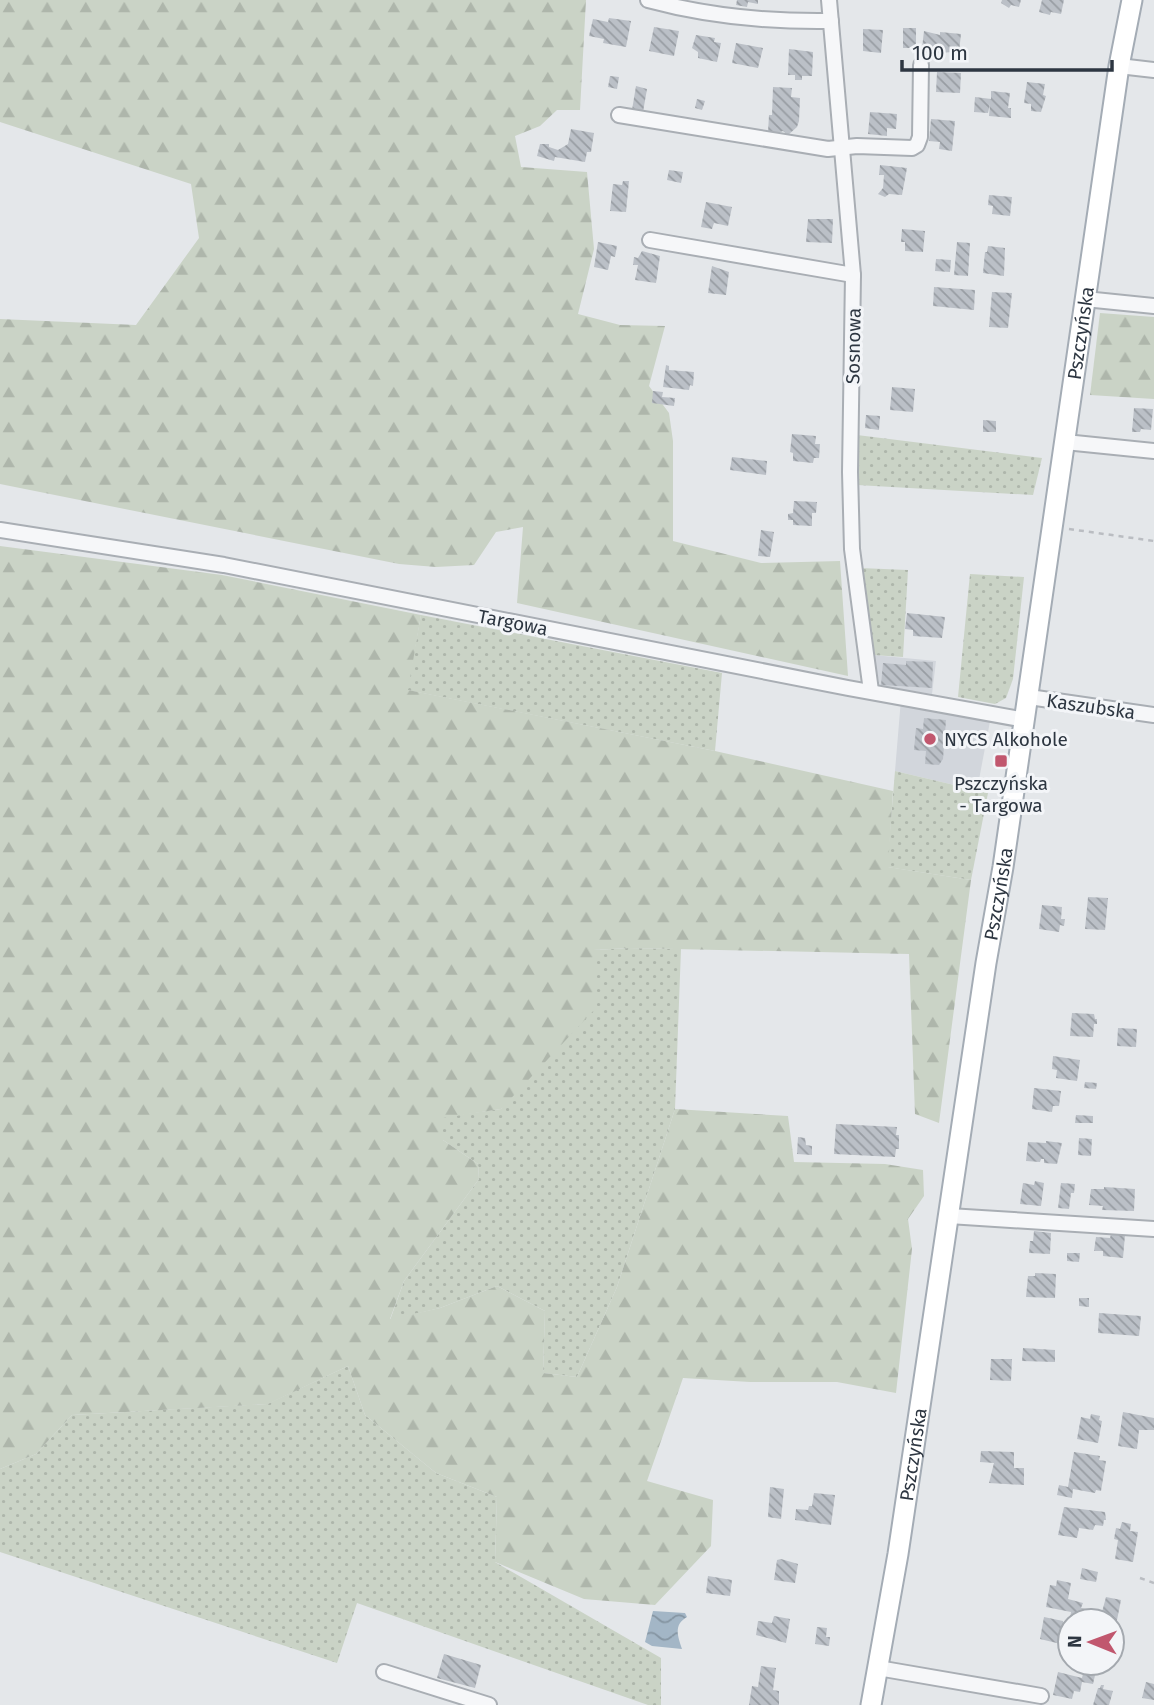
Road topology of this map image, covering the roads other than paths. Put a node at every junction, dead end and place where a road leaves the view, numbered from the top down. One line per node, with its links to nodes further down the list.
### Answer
1 (648, 0): 4 (street)
2 (829, 0): 4 (street, Sosnowa)
3 (1132, 0): 6 (main road, Pszczyńska)
4 (831, 21): 9 (street, Sosnowa)
5 (921, 65): 9 (street)
6 (1119, 66): 7 (street); 12 (main road, Pszczyńska)
7 (1154, 70)
8 (619, 115): 9 (street)
9 (843, 148): 11 (street, Sosnowa)
10 (650, 240): 11 (street)
11 (853, 275): 17 (street, Sosnowa)
12 (1085, 299): 13 (street); 14 (main road, Pszczyńska)
13 (1154, 306)
14 (1065, 442): 15 (street); 18 (main road, Pszczyńska)
15 (1154, 450)
16 (0, 530): 17 (street, Targowa)
17 (871, 691): 20 (street, Targowa)
18 (1029, 697): 19 (street, Kaszubska); 20 (main road, Pszczyńska)
19 (1154, 715)
20 (1026, 720): 21 (main road, Pszczyńska)
21 (949, 1216): 22 (street); 23 (main road, Pszczyńska)
22 (1154, 1228)
23 (878, 1668): 25 (street); 27 (main road, Pszczyńska)
24 (384, 1672): 26 (street)
25 (1041, 1696)
26 (489, 1705)
27 (871, 1705)

